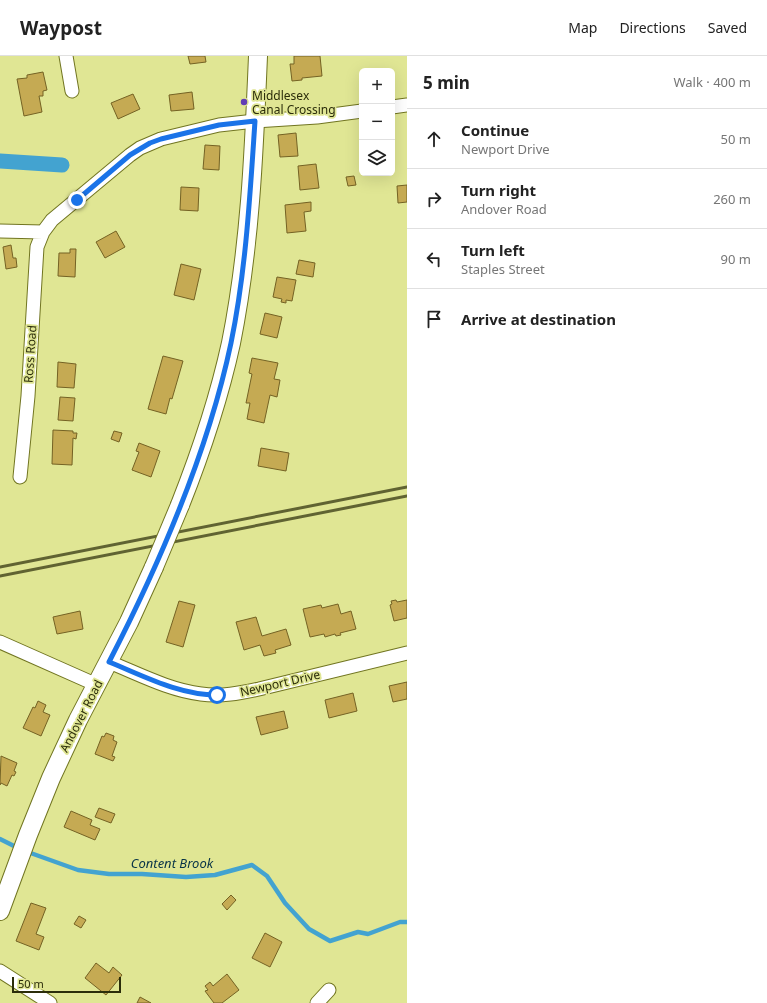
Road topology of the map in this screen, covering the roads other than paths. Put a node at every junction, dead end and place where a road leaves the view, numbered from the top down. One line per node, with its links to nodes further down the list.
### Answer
1 (66, 56): 3 (street)
2 (258, 56): 7 (main road, Andover Road)
3 (72, 91)
4 (407, 105): 5 (street)
5 (395, 107)
6 (359, 111): 7 (street)
7 (255, 121): 9 (street); 13 (main road, Andover Road, bridge)
8 (0, 231): 9 (street)
9 (43, 232): 10 (street, Ross Road)
10 (20, 477)
11 (0, 642): 14 (street)
12 (407, 653): 13 (street, Newport Drive)
13 (109, 662): 14 (main road, Andover Road)
14 (97, 686): 15 (main road, Andover Road)
15 (0, 911)
16 (0, 971): 18 (street)
17 (329, 990): 19 (street)
18 (50, 1003)
19 (318, 1003)

